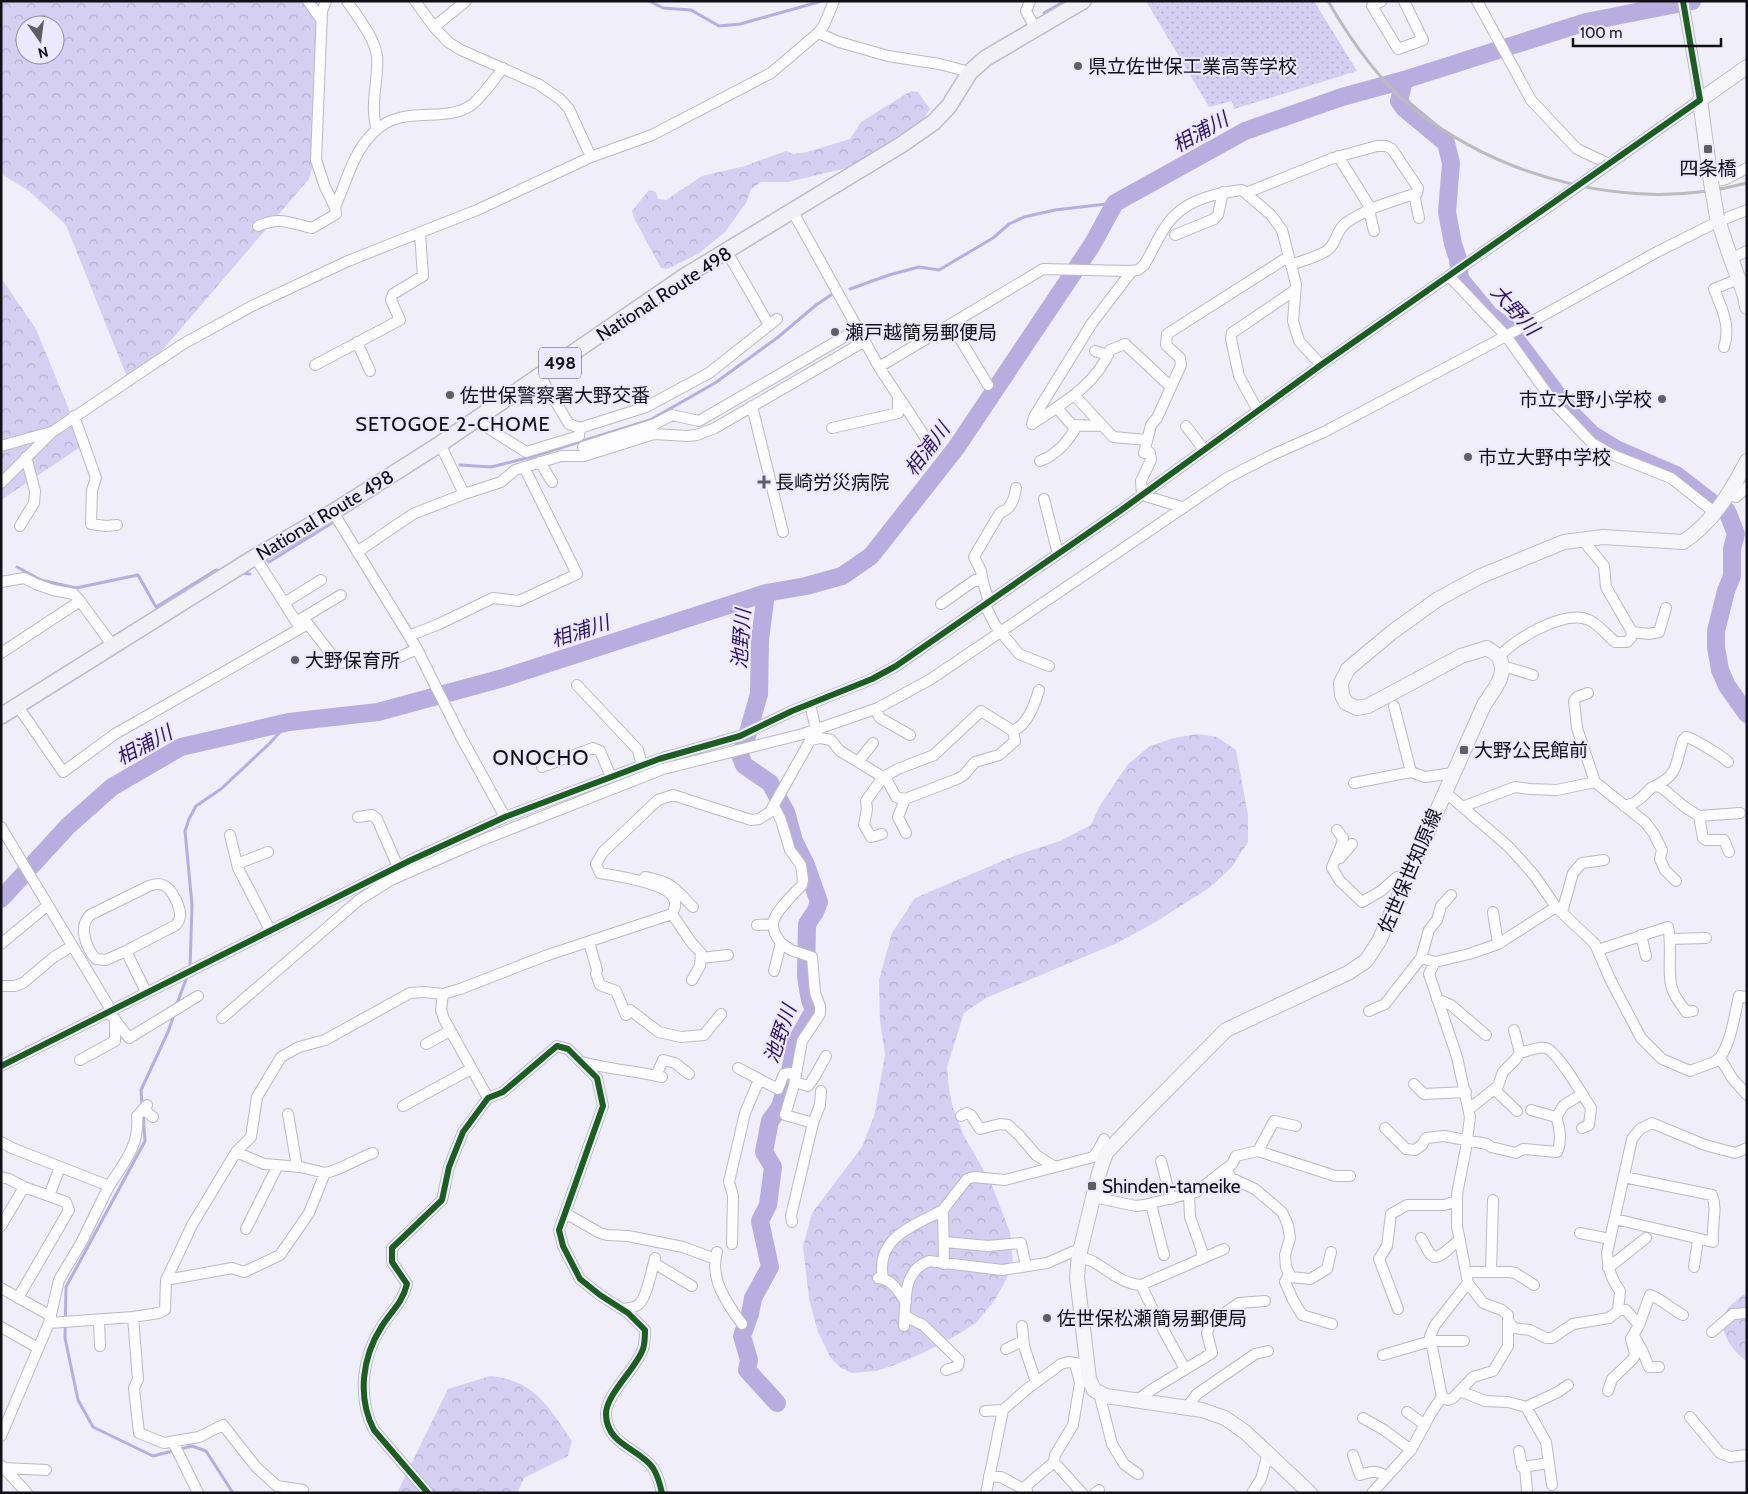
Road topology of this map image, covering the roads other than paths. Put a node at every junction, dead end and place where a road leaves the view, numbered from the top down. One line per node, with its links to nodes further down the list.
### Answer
1 (308, 1): 13 (street)
2 (326, 1): 13 (street)
3 (347, 1): 21 (street)
4 (416, 1): 14 (street)
5 (466, 1): 14 (street)
6 (834, 1): 16 (street)
7 (1030, 1): 15 (street)
8 (1083, 1): 15 (highway, National Route 498 / 498)
9 (1382, 1): 10 (street)
10 (1404, 1)
11 (1477, 1): 24 (street)
12 (1683, 1): 20 (street)
13 (322, 21): 30 (street)
14 (434, 27): 18 (street)
15 (1035, 28): 19 (highway, National Route 498 / 498)
16 (818, 33): 19 (street); 23 (street)
17 (1747, 67): 20 (main road)
18 (503, 68): 21 (street); 23 (street)
19 (970, 72): 33 (highway, National Route 498 / 498)
20 (1700, 100): 24 (street); 26 (main road)
21 (377, 129): 30 (street)
22 (1338, 156): 28 (street); 29 (street); 31 (street)
23 (591, 157): 38 (street)
24 (1609, 164): 45 (street, bridge)
25 (1747, 168): 26 (street)
26 (1711, 182): 35 (main road, bridge)
27 (1223, 192): 28 (street); 39 (street); 44 (street)
28 (1246, 193): 43 (street)
29 (1414, 194): 31 (street); 34 (street)
30 (335, 207): 36 (street)
31 (1370, 209): 37 (street); 43 (street)
32 (1747, 210): 35 (street)
33 (793, 212): 41 (highway, National Route 498 / 498); 50 (street)
34 (1419, 218)
35 (1718, 219): 42 (main road); 51 (street)
36 (258, 226)
37 (1375, 231)
38 (420, 233): 53 (street); 69 (street)
39 (1175, 235)
40 (1747, 251): 42 (street)
41 (726, 252): 61 (highway, National Route 498 / 498); 76 (street)
42 (1731, 259): 46 (main road)
43 (1290, 261): 47 (street); 63 (street)
44 (1130, 271): 49 (street); 67 (street)
45 (1449, 276): 51 (street); 58 (street)
46 (1738, 279): 48 (main road); 54 (street)
47 (1295, 290): 58 (street); 68 (street)
48 (1746, 300)
49 (951, 324): 59 (street); 62 (street)
50 (858, 329): 52 (street); 82 (street)
51 (1506, 336): 97 (street); 99 (street)
52 (865, 341): 59 (street); 66 (street)
53 (357, 342): 57 (street); 60 (street)
54 (1724, 347)
55 (1095, 351): 56 (street)
56 (1108, 355): 63 (street); 64 (street)
57 (315, 365)
58 (1321, 365): 68 (street)
59 (879, 367): 65 (street)
60 (370, 371)
61 (540, 376): 70 (highway, National Route 498 / 498); 76 (street)
62 (988, 385)
63 (1171, 386): 80 (street)
64 (1074, 394): 67 (street); 72 (street)
65 (898, 396): 74 (street); 77 (street)
66 (752, 406): 82 (street); 102 (street)
67 (1057, 408): 71 (street)
68 (1258, 411): 81 (street)
69 (74, 416): 75 (street); 100 (street)
70 (476, 420): 76 (street); 78 (highway, National Route 498 / 498)
71 (1077, 425): 72 (street); 84 (street)
72 (1103, 426): 80 (street)
73 (1186, 426): 81 (street)
74 (832, 428)
75 (52, 432): 79 (street); 83 (street)
76 (579, 432): 82 (street)
77 (924, 437)
78 (440, 444): 92 (street); 98 (highway, National Route 498 / 498)
79 (1, 446)
80 (1146, 447): 93 (street)
81 (1204, 450): 93 (street)
82 (585, 451): 86 (street)
83 (26, 457): 89 (street); 101 (street)
84 (1040, 461)
85 (1747, 461): 94 (main road)
86 (540, 462): 87 (street); 88 (street)
87 (524, 467): 92 (street); 119 (street)
88 (552, 482)
89 (1, 483)
90 (1747, 487): 94 (street)
91 (1016, 488): 109 (street)
92 (464, 494): 104 (street)
93 (1142, 495): 97 (street); 105 (street)
94 (1732, 495): 95 (street); 99 (main road)
95 (1747, 498)
96 (1044, 499): 105 (street)
97 (1182, 507): 117 (street)
98 (333, 512): 104 (street); 106 (highway, National Route 498 / 498)
99 (1714, 512): 103 (main road)
100 (117, 525)
101 (20, 526)
102 (783, 532)
103 (1584, 540): 118 (street); 123 (main road)
104 (357, 552): 119 (street)
105 (1058, 554): 113 (street)
106 (255, 557): 112 (street); 120 (highway, National Route 498 / 498)
107 (321, 580): 112 (street)
108 (1, 582): 111 (street)
109 (983, 582): 113 (street); 114 (street)
110 (341, 595): 116 (street)
111 (80, 601): 120 (street); 122 (street)
112 (284, 603): 116 (street)
113 (987, 603): 117 (street); 129 (street)
114 (941, 604)
115 (1666, 608): 118 (street)
116 (298, 625): 121 (street); 130 (street)
117 (1000, 632): 124 (street); 132 (street)
118 (1632, 632): 123 (street)
119 (410, 636): 121 (street)
120 (113, 646): 130 (highway, National Route 498 / 498)
121 (417, 648): 158 (street)
122 (1, 653)
123 (1501, 661): 125 (street); 144 (main road, 佐世保世知原線)
124 (1049, 666)
125 (1533, 675)
126 (577, 685): 141 (street)
127 (1039, 690): 135 (street)
128 (1588, 693): 147 (street)
129 (810, 704): 134 (street); 141 (street)
130 (17, 705): 133 (highway, National Route 498 / 498)
131 (1394, 706): 143 (street)
132 (875, 709): 134 (street); 136 (street)
133 (1, 716)
134 (816, 730): 137 (street); 213 (street)
135 (1013, 731): 145 (street); 151 (street)
136 (910, 735)
137 (810, 740): 139 (street); 152 (street)
138 (873, 743): 139 (street)
139 (858, 762): 145 (street)
140 (1728, 762): 149 (street)
141 (642, 766): 146 (street)
142 (542, 767): 146 (street)
143 (1411, 772): 144 (street); 148 (street)
144 (1453, 773): 150 (main road, 佐世保世知原線)
145 (883, 777): 151 (street); 162 (street)
146 (611, 778): 158 (street)
147 (1596, 782): 153 (street); 154 (street)
148 (1354, 783)
149 (1655, 786): 153 (street); 156 (street)
150 (1444, 791): 154 (street); 172 (main road, 佐世保世知原線)
151 (905, 799): 161 (street)
152 (777, 801): 173 (street); 181 (street)
153 (1624, 806): 174 (street)
154 (1462, 807): 178 (street)
155 (1740, 813): 156 (street)
156 (1699, 816): 167 (street)
157 (358, 817): 170 (street)
158 (505, 817): 170 (street)
159 (1, 827): 164 (street)
160 (1337, 830): 171 (street)
161 (906, 832)
162 (882, 834)
163 (230, 836): 169 (street)
164 (5, 839): 176 (street)
165 (1352, 844): 171 (street)
166 (268, 852): 169 (street)
167 (1729, 852)
168 (1604, 860): 178 (street)
169 (237, 864): 183 (street)
170 (398, 866): 183 (street)
171 (1332, 868): 172 (street)
172 (1408, 874): 255 (main road, 佐世保世知原線)
173 (642, 882): 177 (street); 180 (street)
174 (1676, 882)
175 (1451, 895): 197 (street)
176 (47, 904): 189 (street); 191 (street)
177 (692, 907)
178 (1559, 909): 190 (street); 192 (street)
179 (1494, 912): 190 (street)
180 (672, 914): 187 (street); 196 (street)
181 (773, 924): 182 (street); 188 (street)
182 (757, 925)
183 (270, 930): 204 (street)
184 (1641, 935): 186 (street); 192 (street); 195 (street)
185 (1706, 938): 186 (street)
186 (1671, 939): 210 (street)
187 (589, 942): 205 (street); 212 (street)
188 (780, 943): 201 (street); 227 (street)
189 (1, 944)
190 (1498, 944): 199 (street)
191 (72, 946): 200 (street); 203 (street)
192 (1598, 950): 220 (street)
193 (126, 951): 198 (street); 198 (street); 204 (street)
194 (728, 955): 196 (street)
195 (1646, 956)
196 (701, 958): 202 (street)
197 (1421, 958): 199 (street); 209 (street)
198 (106, 960): 200 (street)
199 (1434, 962): 208 (street)
200 (86, 969): 211 (street)
201 (774, 971)
202 (692, 980)
203 (1, 986)
204 (146, 992): 211 (street)
205 (443, 994): 215 (street); 253 (street)
206 (198, 996): 211 (street)
207 (1747, 997): 220 (street)
208 (1437, 999): 216 (street); 232 (street)
209 (1370, 1011)
210 (1693, 1011)
211 (111, 1013): 221 (street); 223 (street)
212 (721, 1014)
213 (222, 1018)
214 (1514, 1030): 218 (street)
215 (450, 1031): 217 (street); 225 (street)
216 (1486, 1035)
217 (426, 1044)
218 (1520, 1053): 230 (street); 233 (street)
219 (826, 1056): 227 (street)
220 (1720, 1058): 234 (street)
221 (80, 1060)
222 (581, 1062): 226 (street); 235 (street); 276 (street)
223 (1, 1066)
224 (738, 1068): 228 (street)
225 (471, 1069): 235 (street); 236 (street)
226 (689, 1074)
227 (796, 1077): 228 (street); 244 (street)
228 (760, 1080): 288 (street)
229 (1414, 1084): 232 (street)
230 (1494, 1089): 237 (street); 239 (street)
231 (821, 1091): 244 (street)
232 (1466, 1092): 237 (street)
233 (1582, 1094): 242 (street); 247 (street)
234 (1747, 1095)
235 (488, 1098): 375 (street)
236 (403, 1106)
237 (1468, 1109): 249 (street)
238 (1531, 1110): 242 (street)
239 (1517, 1111)
240 (288, 1114): 259 (street)
241 (961, 1116): 260 (street)
242 (1556, 1116): 249 (street)
243 (153, 1117): 266 (street)
244 (813, 1123): 278 (street)
245 (1296, 1126): 252 (street)
246 (1385, 1128): 249 (street)
247 (1582, 1128)
248 (1104, 1139): 255 (street)
249 (1467, 1139): 273 (street)
250 (1, 1142): 258 (street)
251 (1747, 1148): 265 (street)
252 (1258, 1151): 261 (street); 263 (street)
253 (236, 1152): 257 (street); 301 (street)
254 (373, 1153): 262 (street)
255 (1100, 1156): 260 (street); 270 (main road, 佐世保世知原線)
256 (1161, 1161): 271 (street)
257 (278, 1165): 259 (street); 280 (street)
258 (60, 1167): 266 (street); 269 (street)
259 (296, 1167): 262 (street)
260 (1055, 1167): 275 (street)
261 (1226, 1169): 268 (street); 300 (street)
262 (325, 1173): 301 (street)
263 (1350, 1176)
264 (1, 1177): 267 (street)
265 (1624, 1177): 277 (street); 285 (street)
266 (109, 1186): 316 (street)
267 (24, 1187): 269 (street); 279 (street)
268 (1189, 1194): 271 (street); 293 (street)
269 (49, 1196): 307 (street)
270 (1093, 1197): 274 (street); 290 (main road, 佐世保世知原線)
271 (1171, 1198): 274 (street)
272 (1493, 1200): 299 (street)
273 (1457, 1201): 286 (street); 311 (street)
274 (1151, 1204): 292 (street)
275 (943, 1210): 287 (street); 309 (street)
276 (565, 1213): 310 (street); 319 (street)
277 (1615, 1219): 284 (street); 285 (street)
278 (792, 1222)
279 (1, 1226)
280 (246, 1229)
281 (1580, 1233): 284 (street)
282 (1421, 1238): 286 (street)
283 (1646, 1238): 297 (street)
284 (1610, 1239): 297 (street)
285 (1698, 1239): 296 (street)
286 (1460, 1240): 298 (street)
287 (944, 1242): 294 (street); 295 (street)
288 (732, 1244)
289 (1224, 1249): 293 (street)
290 (1080, 1252): 295 (street); 303 (street); 334 (main road, 佐世保世知原線)
291 (1331, 1252): 300 (street)
292 (1164, 1255)
293 (1201, 1259): 303 (street)
294 (944, 1264): 295 (street); 309 (street)
295 (1026, 1266)
296 (1694, 1267)
297 (1608, 1268): 312 (street)
298 (1466, 1272): 299 (street); 302 (street)
299 (1492, 1272): 304 (street)
300 (1290, 1274): 320 (street)
301 (166, 1280): 315 (street)
302 (1468, 1283): 318 (street); 327 (street)
303 (1141, 1285): 337 (street)
304 (1534, 1285)
305 (692, 1286): 310 (street)
306 (1, 1288): 307 (street)
307 (18, 1298): 316 (street)
308 (1265, 1301): 337 (street)
309 (906, 1302): 336 (street)
310 (623, 1309): 376 (street)
311 (1398, 1309)
312 (1618, 1309): 318 (street); 321 (street)
313 (1747, 1313): 324 (street)
314 (1683, 1315): 321 (street)
315 (133, 1317): 317 (street); 354 (street)
316 (50, 1320): 317 (street); 330 (street)
317 (99, 1320): 329 (street)
318 (1509, 1322): 340 (street)
319 (742, 1324)
320 (1332, 1324)
321 (1639, 1325): 325 (street)
322 (1022, 1326): 326 (street)
323 (1, 1327): 330 (street)
324 (1712, 1332)
325 (1634, 1335): 335 (street); 341 (street)
326 (1023, 1341): 331 (street); 338 (street)
327 (1432, 1341): 328 (street); 333 (street); 343 (street)
328 (1464, 1341)
329 (100, 1346)
330 (38, 1348): 353 (street)
331 (1006, 1348)
332 (1268, 1351): 345 (street)
333 (1383, 1355)
334 (1081, 1364): 338 (street); 342 (main road, 佐世保世知原線); 360 (street)
335 (1659, 1367)
336 (946, 1370)
337 (1185, 1370): 344 (street)
338 (1036, 1382): 347 (street)
339 (1568, 1385): 346 (street)
340 (1460, 1390): 343 (street); 346 (street)
341 (1608, 1391)
342 (1099, 1392): 344 (main road); 365 (street)
343 (1442, 1397): 352 (street)
344 (1137, 1400): 345 (main road)
345 (1187, 1407): 357 (main road)
346 (1526, 1407): 361 (street)
347 (1003, 1410): 348 (street); 366 (street)
348 (986, 1411)
349 (1407, 1412): 352 (street)
350 (1690, 1417): 359 (street)
351 (1363, 1418): 355 (street)
352 (1425, 1425): 355 (street)
353 (1, 1436)
354 (173, 1442): 369 (street); 374 (street)
355 (1411, 1450): 367 (street)
356 (1519, 1451): 363 (street)
357 (1268, 1453): 379 (street); 380 (main road)
358 (1353, 1454): 367 (street)
359 (1747, 1456)
360 (1054, 1462): 372 (street); 378 (street)
361 (1549, 1463): 363 (street); 368 (street)
362 (2, 1466): 364 (street); 373 (street)
363 (1524, 1467): 371 (street)
364 (46, 1470)
365 (1138, 1474)
366 (989, 1476): 372 (street); 377 (street)
367 (1387, 1478): 381 (street)
368 (1552, 1485)
369 (275, 1489): 370 (street)
370 (303, 1490)
371 (1527, 1491)
372 (1027, 1492)
373 (27, 1493)
374 (198, 1493)
375 (428, 1493)
376 (662, 1493)
377 (986, 1493)
378 (1082, 1493)
379 (1252, 1493)
380 (1310, 1493)
381 (1372, 1493)

